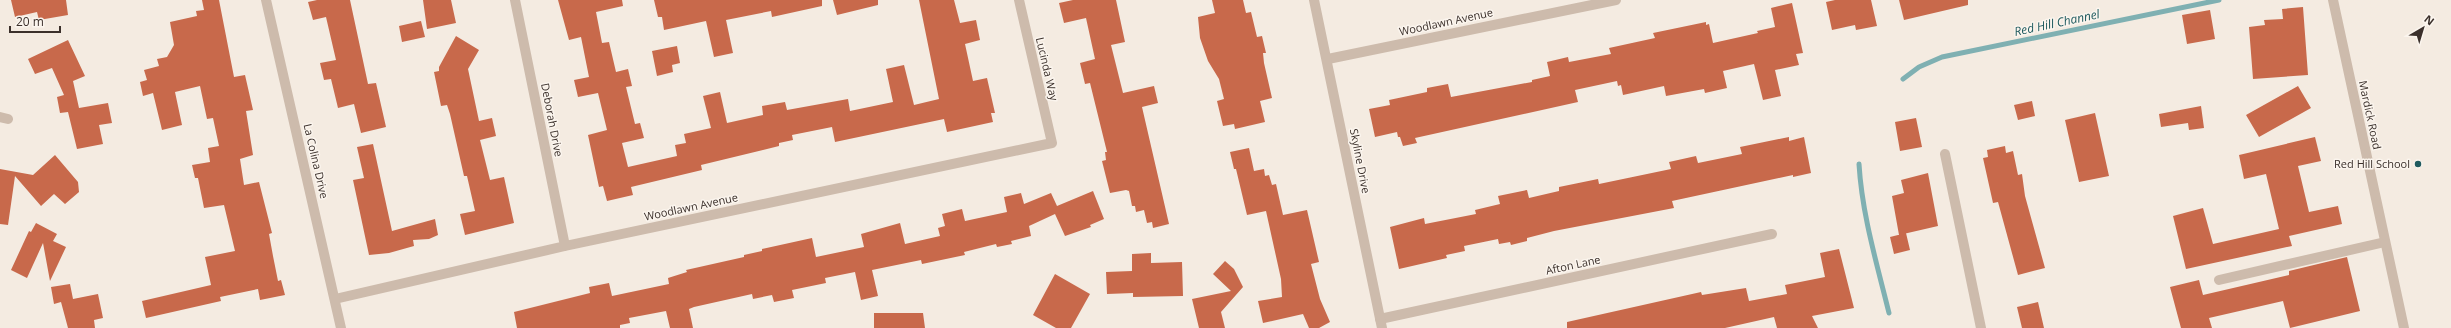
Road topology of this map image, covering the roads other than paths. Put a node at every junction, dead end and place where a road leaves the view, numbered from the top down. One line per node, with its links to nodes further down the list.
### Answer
1 (266, 0): 14 (street, La Colina Drive)
2 (515, 0): 12 (street, Deborah Drive)
3 (1019, 0): 8 (street, Lucinda Way)
4 (1314, 0): 7 (street, Skyline Drive)
5 (1616, 0): 7 (street, Woodlawn Avenue)
6 (2333, 0): 11 (street, Mardick Road)
7 (1328, 59): 15 (street, Skyline Drive)
8 (1052, 143): 12 (street, Woodlawn Avenue)
9 (1945, 154): 17 (street)
10 (1772, 234): 15 (street, Afton Lane)
11 (2385, 242): 13 (street); 18 (street, Mardick Road)
12 (565, 246): 14 (street, Woodlawn Avenue)
13 (2219, 280)
14 (335, 299): 16 (street, La Colina Drive)
15 (1381, 323)
16 (341, 328)
17 (1981, 328)
18 (2404, 328)

